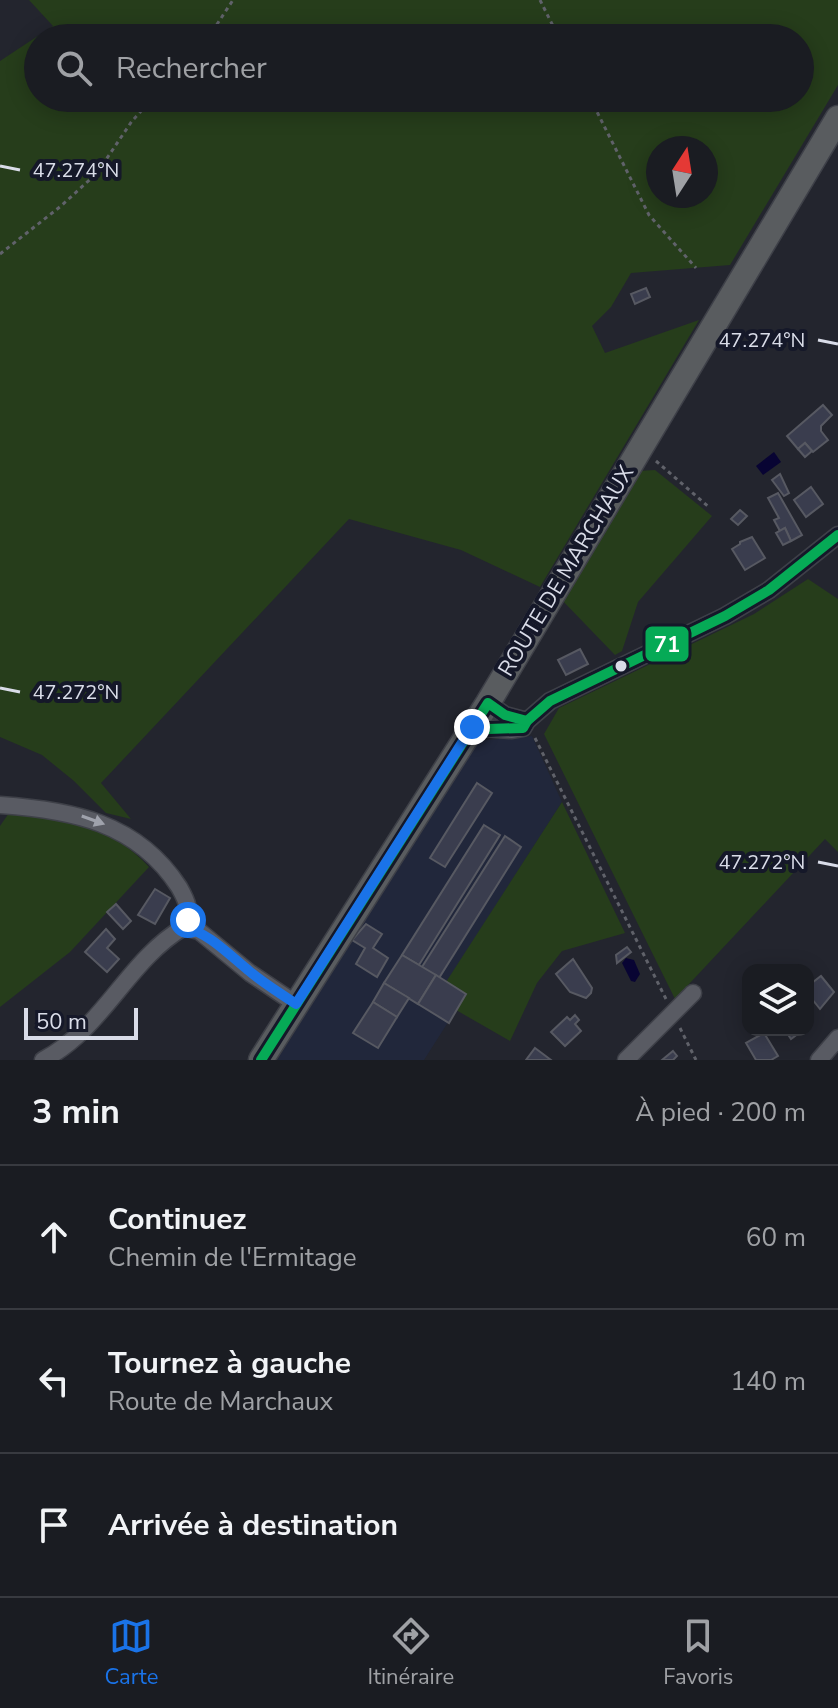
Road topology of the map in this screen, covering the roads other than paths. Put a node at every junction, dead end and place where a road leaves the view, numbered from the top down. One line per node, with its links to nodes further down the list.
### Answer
1 (838, 118): 3 (main road, ROUTE DE MARCHAUX)
2 (838, 535): 4 (street)
3 (488, 703): 4 (street); 5 (main road, ROUTE DE MARCHAUX)
4 (527, 721): 5 (street)
5 (472, 727): 9 (main road, ROUTE DE MARCHAUX)
6 (8, 805): 7 (street, one-way to 7)
7 (184, 927): 9 (street); 11 (street)
8 (693, 993): 13 (street)
9 (296, 1004): 12 (main road, ROUTE DE MARCHAUX)
10 (838, 1038): 14 (street)
11 (43, 1060)
12 (261, 1060)
13 (626, 1060)
14 (819, 1060)

